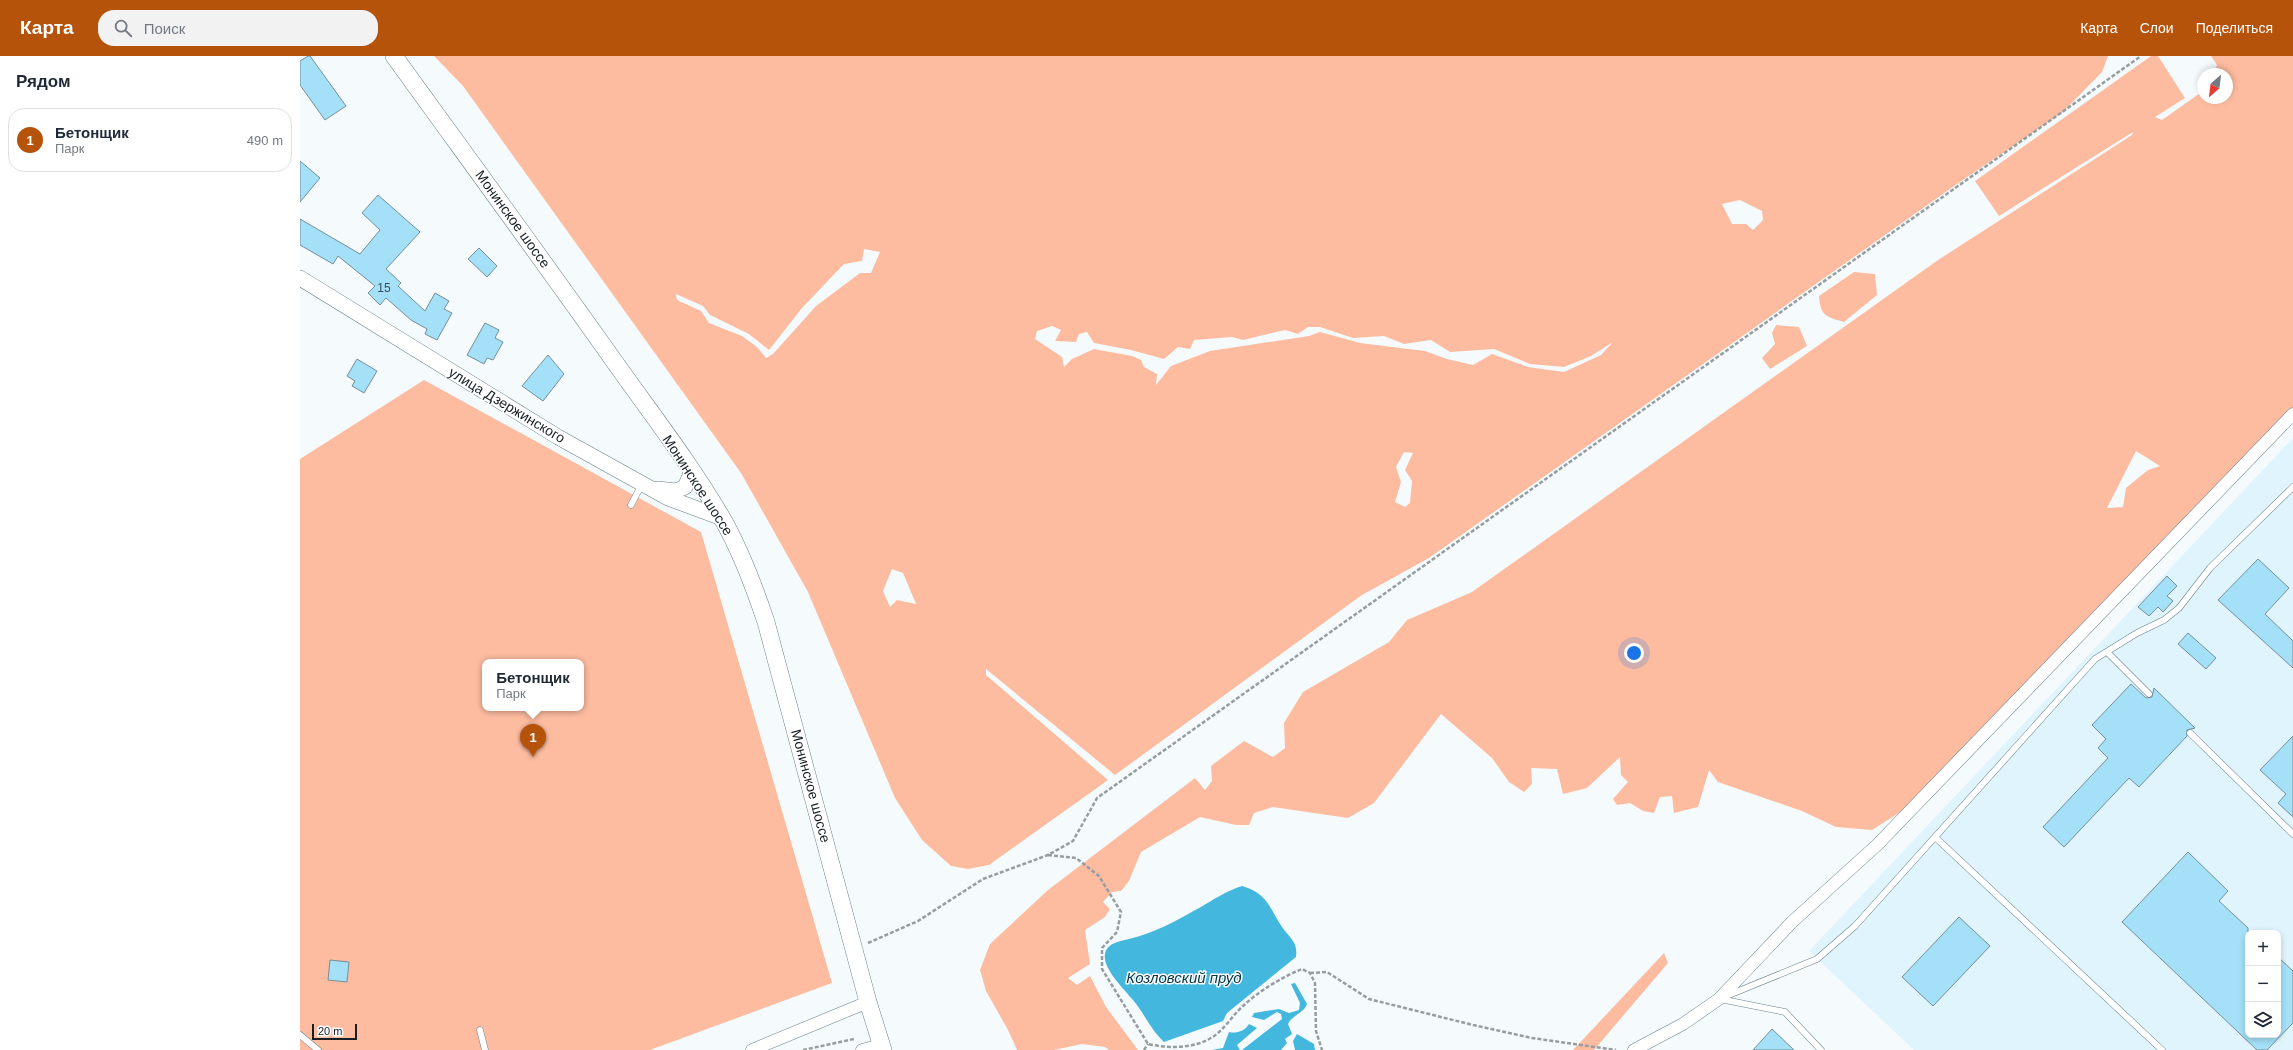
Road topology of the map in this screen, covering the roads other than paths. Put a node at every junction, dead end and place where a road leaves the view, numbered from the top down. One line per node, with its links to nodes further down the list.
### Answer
1 (394, 56): 4 (main road, Монинское шоссе)
2 (300, 278): 5 (street, улица Дзержинского)
3 (2293, 414): 14 (street)
4 (692, 472): 5 (street); 8 (main road, Монинское шоссе)
5 (645, 485): 7 (lane); 8 (street, улица Дзержинского)
6 (2293, 487): 9 (lane)
7 (631, 505)
8 (722, 518): 15 (main road, Монинское шоссе)
9 (2106, 652): 10 (lane); 13 (lane)
10 (2149, 694)
11 (2190, 733): 12 (lane)
12 (2293, 834)
13 (1935, 837): 14 (lane); 25 (lane)
14 (1719, 999): 23 (street); 24 (lane)
15 (868, 1002): 19 (main road, Монинское шоссе); 22 (street)
16 (480, 1030): 21 (lane)
17 (300, 1035): 20 (lane)
18 (859, 1044): 19 (street)
19 (882, 1047)
20 (318, 1050)
21 (485, 1050)
22 (752, 1050)
23 (1634, 1050)
24 (1821, 1050)
25 (2162, 1050)

